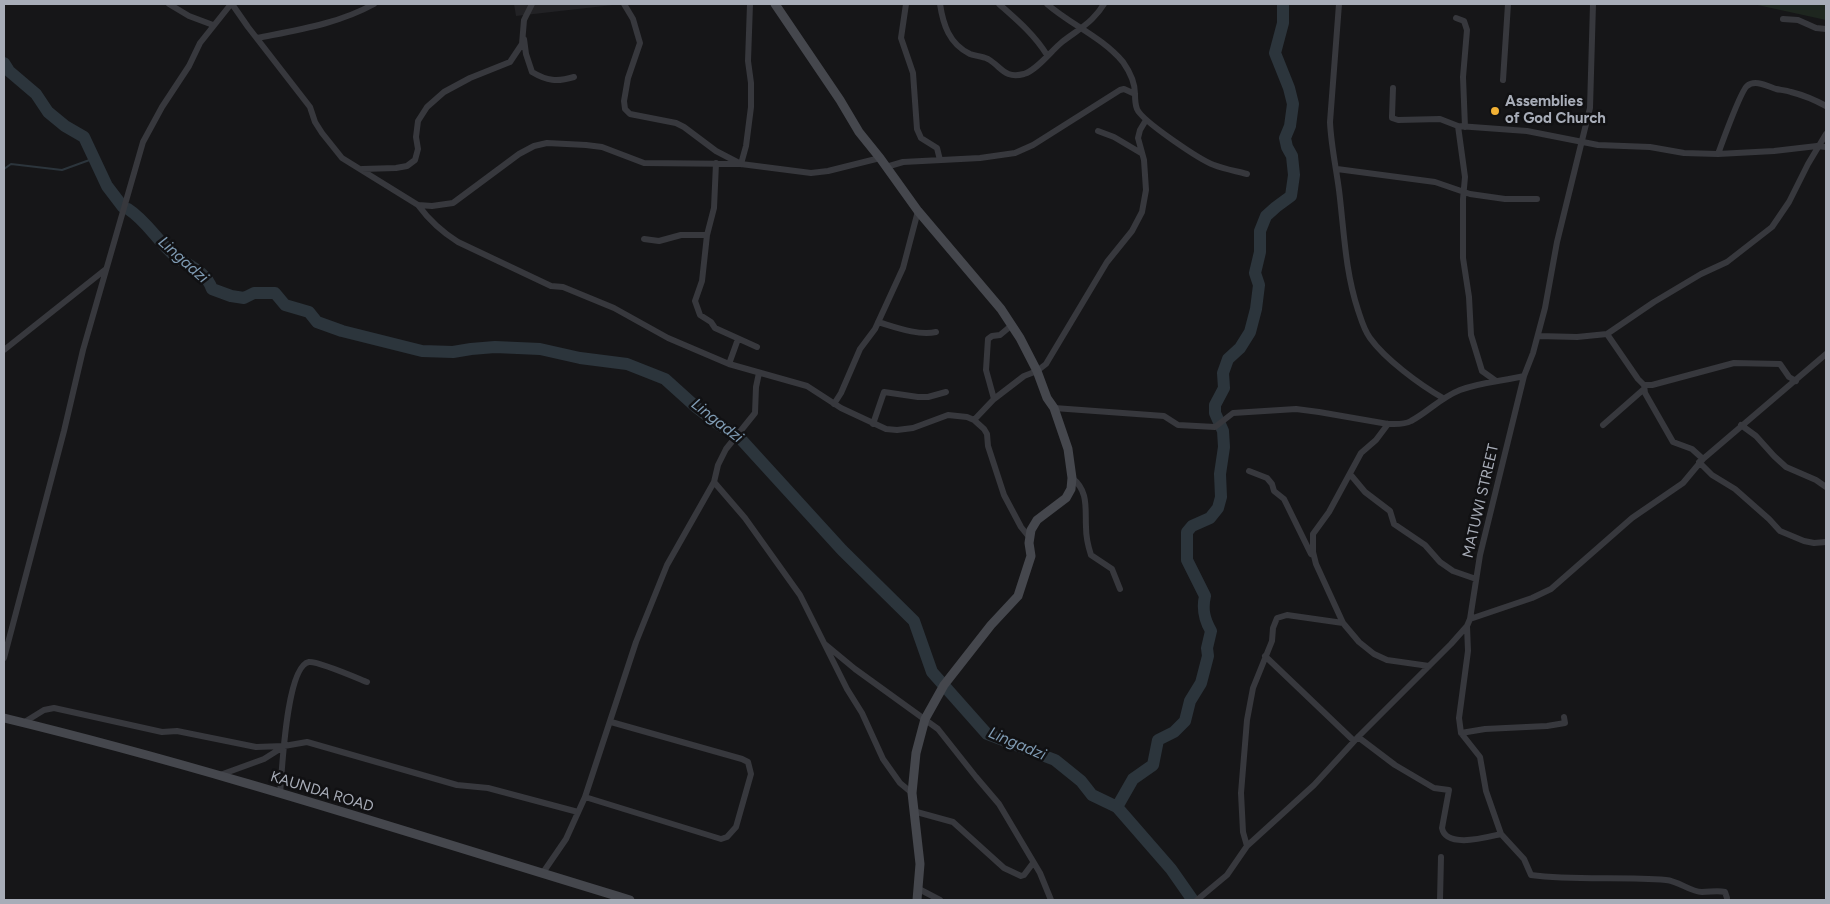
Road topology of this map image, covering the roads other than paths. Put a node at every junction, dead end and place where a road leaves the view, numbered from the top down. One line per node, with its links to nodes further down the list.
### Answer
1 (169, 4): 18 (street)
2 (231, 4): 18 (street); 21 (street)
3 (374, 4): 21 (street)
4 (532, 4): 22 (street)
5 (624, 4): 42 (street)
6 (750, 4): 42 (street)
7 (775, 4): 39 (street)
8 (906, 4): 40 (street)
9 (940, 4): 23 (street)
10 (999, 4): 23 (street)
11 (1047, 4): 19 (street)
12 (1104, 4): 19 (street)
13 (1339, 4): 45 (street)
14 (1508, 4): 25 (street)
15 (1593, 4): 34 (street, MATUWI STREET)
16 (1456, 18): 31 (street)
17 (1783, 19): 20 (street)
18 (213, 25): 53 (street)
19 (1081, 28): 23 (street); 27 (street)
20 (1826, 29)
21 (257, 38): 44 (street)
22 (524, 38): 24 (street); 44 (street)
23 (1047, 55)
24 (574, 77)
25 (1503, 80)
26 (1393, 88): 30 (street)
27 (1135, 94): 29 (street); 40 (street)
28 (1826, 106): 38 (street)
29 (1146, 120): 37 (street); 46 (street)
30 (1458, 126): 31 (street); 47 (street)
31 (1465, 127): 34 (street)
32 (1098, 131): 37 (street)
33 (1826, 134): 35 (street)
34 (1582, 141): 38 (street); 58 (street, MATUWI STREET)
35 (1817, 146): 36 (street); 38 (street); 57 (street)
36 (1826, 147)
37 (1141, 153): 64 (street)
38 (1718, 154)
39 (880, 158): 42 (street); 43 (street)
40 (940, 160): 43 (street)
41 (716, 163): 42 (street); 49 (street); 51 (street)
42 (741, 164)
43 (886, 167): 50 (street)
44 (358, 169): 49 (street)
45 (1337, 169): 47 (street); 71 (street)
46 (1247, 174)
47 (1464, 192): 48 (street); 67 (street)
48 (1537, 199)
49 (418, 205): 63 (street)
50 (918, 210): 54 (street); 55 (street)
51 (707, 235): 52 (street); 59 (street)
52 (644, 239)
53 (107, 269): 61 (street); 96 (street)
54 (878, 322): 56 (street); 73 (street)
55 (1012, 325): 64 (street); 72 (street)
56 (936, 332)
57 (1607, 334): 58 (street); 69 (street)
58 (1538, 336): 66 (street, MATUWI STREET)
59 (738, 339): 60 (street); 63 (street)
60 (757, 347)
61 (4, 350)
62 (1826, 354): 68 (street)
63 (729, 364): 65 (street)
64 (1037, 371): 72 (street); 74 (street)
65 (759, 373): 73 (street); 84 (street)
66 (1524, 376): 67 (street); 89 (street, MATUWI STREET)
67 (1496, 381): 71 (street)
68 (1796, 382): 69 (street); 79 (street)
69 (1644, 387): 78 (street); 80 (street)
70 (946, 392): 76 (street)
71 (1443, 398): 77 (street)
72 (994, 399): 75 (street)
73 (834, 404): 76 (street)
74 (1054, 408): 77 (street); 83 (street)
75 (974, 420): 76 (street); 86 (street)
76 (873, 424)
77 (1388, 424): 82 (street)
78 (1603, 425)
79 (1742, 425): 80 (street); 85 (street)
80 (1701, 460): 87 (street); 91 (street)
81 (1249, 471): 88 (street)
82 (1350, 474): 88 (street); 89 (street)
83 (1072, 478): 86 (street); 90 (street)
84 (714, 482): 94 (street); 102 (street)
85 (1826, 487)
86 (1029, 537): 101 (street)
87 (1826, 542)
88 (1316, 564): 92 (street)
89 (1476, 579): 91 (street, MATUWI STREET)
90 (1120, 589)
91 (1470, 619): 93 (street, MATUWI STREET)
92 (1343, 623): 95 (street); 97 (street)
93 (1467, 626): 97 (street, MATUWI STREET); 104 (street)
94 (825, 644): 101 (street); 108 (street)
95 (1265, 656): 105 (street); 114 (street)
96 (4, 658)
97 (1429, 666): 105 (street, MATUWI STREET)
98 (367, 682): 106 (street)
99 (1564, 717): 104 (street)
100 (4, 718): 103 (street, KAUNDA ROAD)
101 (925, 719): 108 (street); 116 (street)
102 (611, 722): 110 (street); 110 (street)
103 (23, 723): 106 (street); 107 (street, KAUNDA ROAD)
104 (1461, 734): 113 (street)
105 (1356, 739): 113 (street); 114 (street, MATUWI STREET)
106 (284, 746): 107 (street); 109 (street); 112 (street)
107 (219, 775): 109 (street, KAUNDA ROAD)
108 (912, 792): 111 (street)
109 (280, 794): 117 (street, KAUNDA ROAD)
110 (585, 797): 112 (street)
111 (913, 811): 116 (street); 118 (street)
112 (578, 812): 117 (street)
113 (1501, 834): 119 (street)
114 (1247, 846): 124 (street, MATUWI STREET)
115 (1440, 857): 125 (street)
116 (1033, 863): 123 (street)
117 (542, 874): 120 (street, KAUNDA ROAD)
118 (918, 890): 121 (street); 122 (street)
119 (1728, 898)
120 (630, 900)
121 (917, 900)
122 (940, 900)
123 (1051, 900)
124 (1197, 900)
125 (1440, 900)

